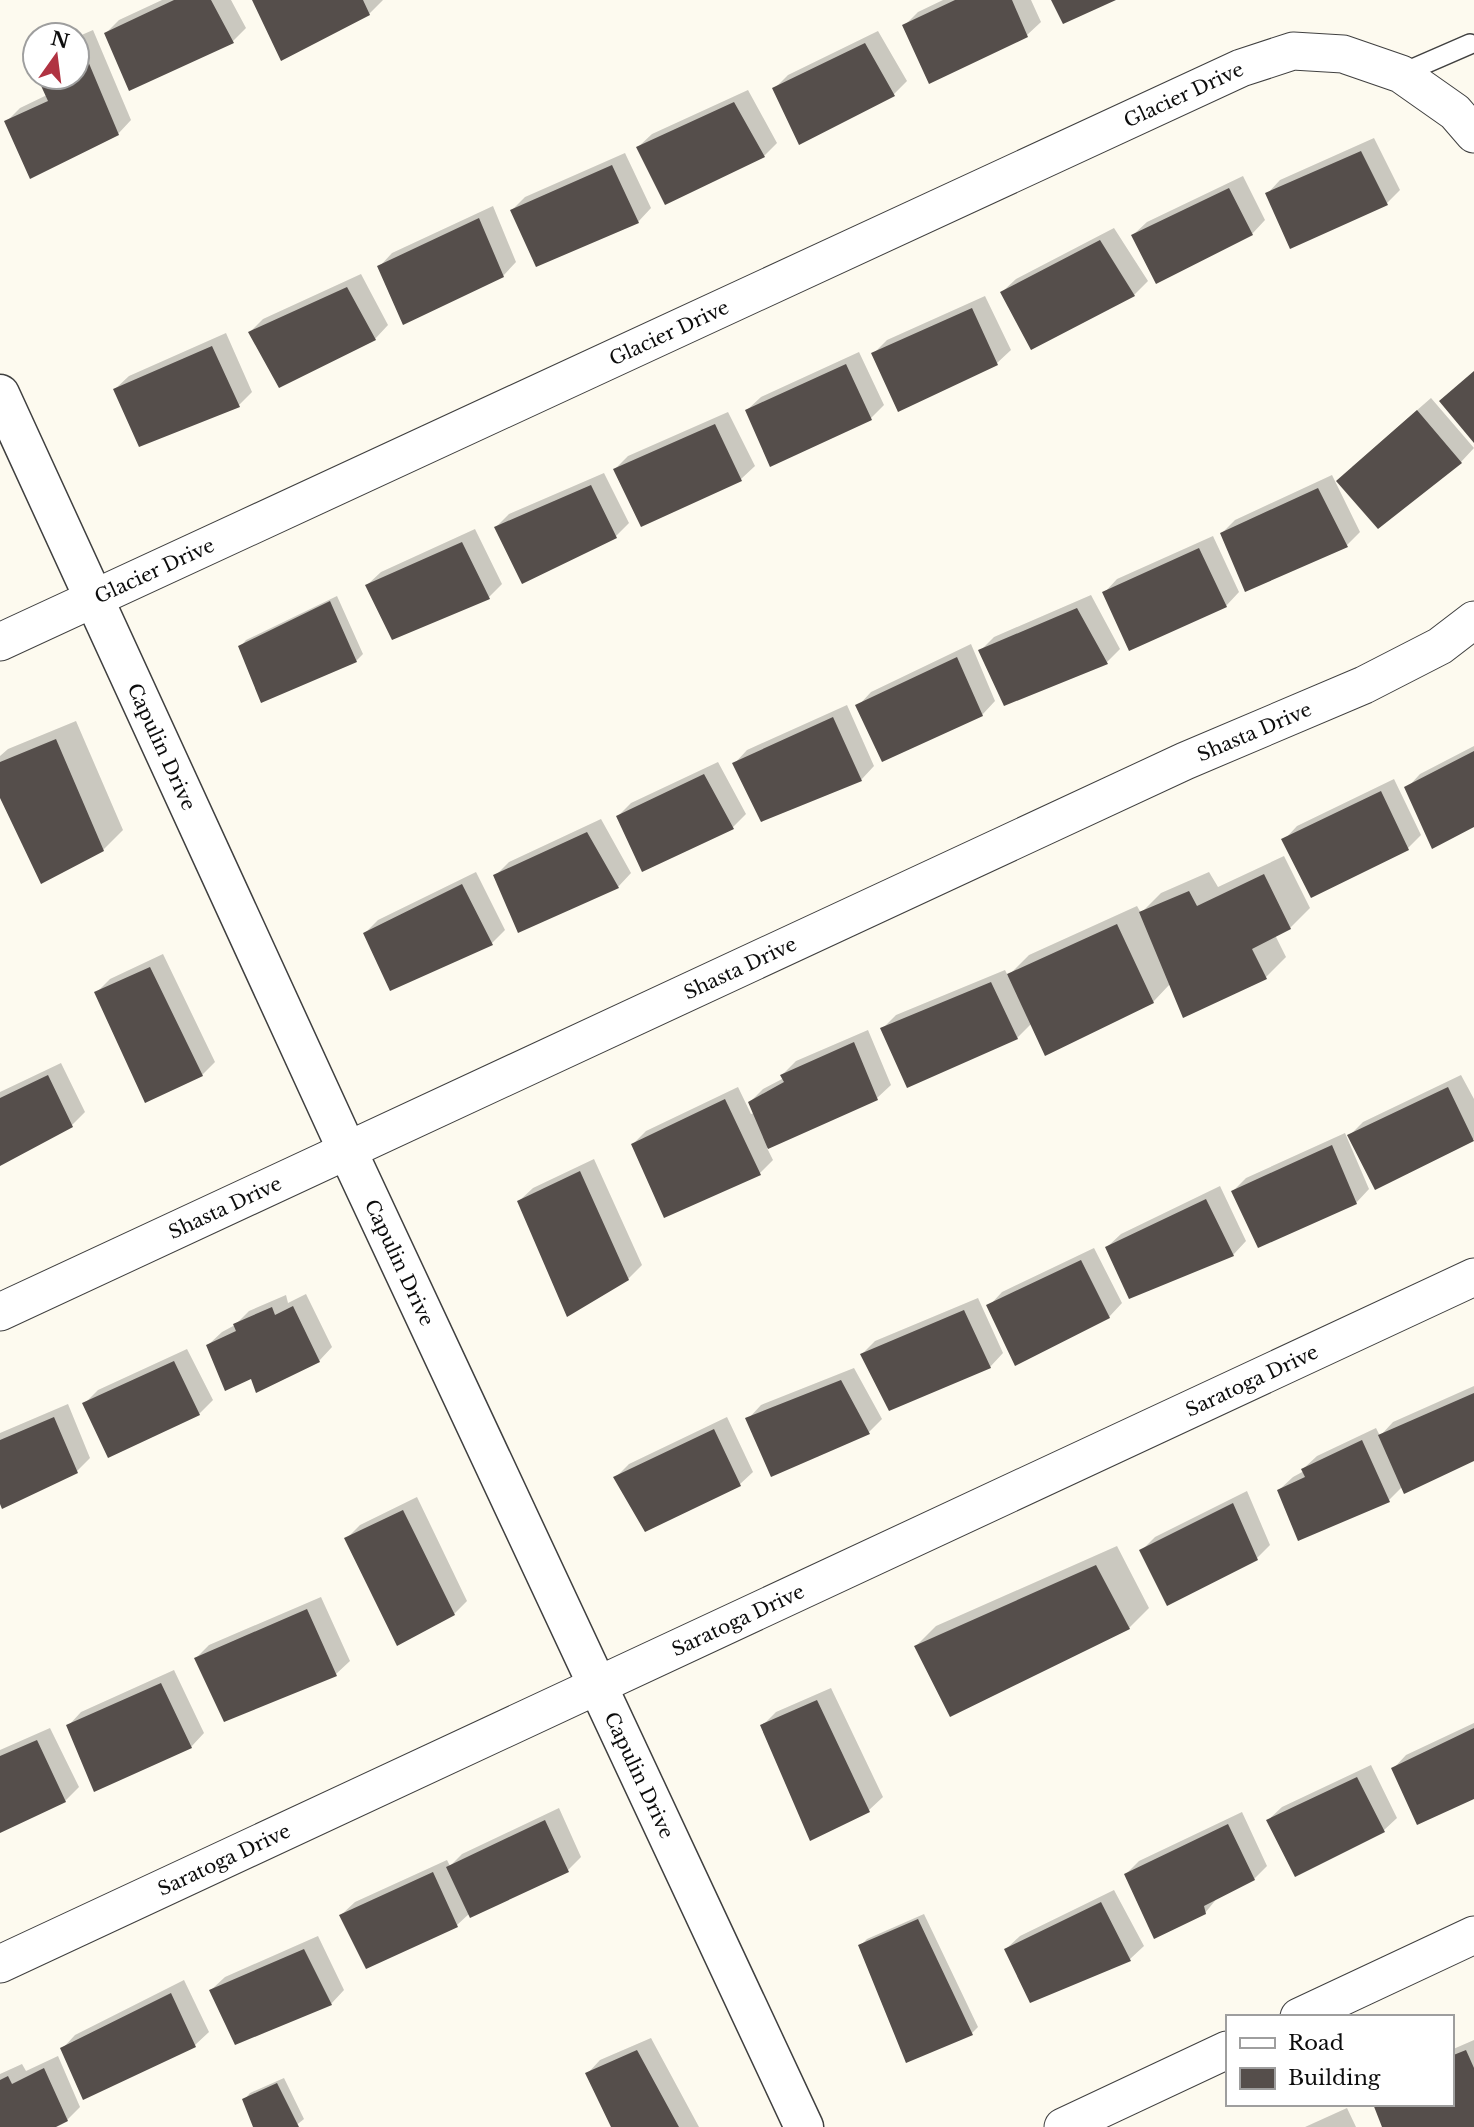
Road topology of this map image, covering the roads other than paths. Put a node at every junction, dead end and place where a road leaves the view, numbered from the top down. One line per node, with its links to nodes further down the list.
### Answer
1 (1473, 43): 2 (lane)
2 (1401, 74): 3 (street, Glacier Drive); 5 (street, Glacier Drive)
3 (1474, 134)
4 (0, 394): 5 (street, Capulin Drive)
5 (95, 598): 7 (street, Glacier Drive); 8 (street, Capulin Drive)
6 (1474, 620): 8 (street, Shasta Drive)
7 (0, 642)
8 (347, 1150): 10 (street, Shasta Drive); 11 (street, Capulin Drive)
9 (1474, 1277): 11 (street, Saratoga Drive)
10 (0, 1312)
11 (597, 1685): 13 (street, Saratoga Drive); 16 (street, Capulin Drive)
12 (1474, 1936): 14 (street)
13 (0, 1964)
14 (1303, 2015)
15 (1226, 2050): 17 (street)
16 (804, 2127)
17 (1063, 2127)

